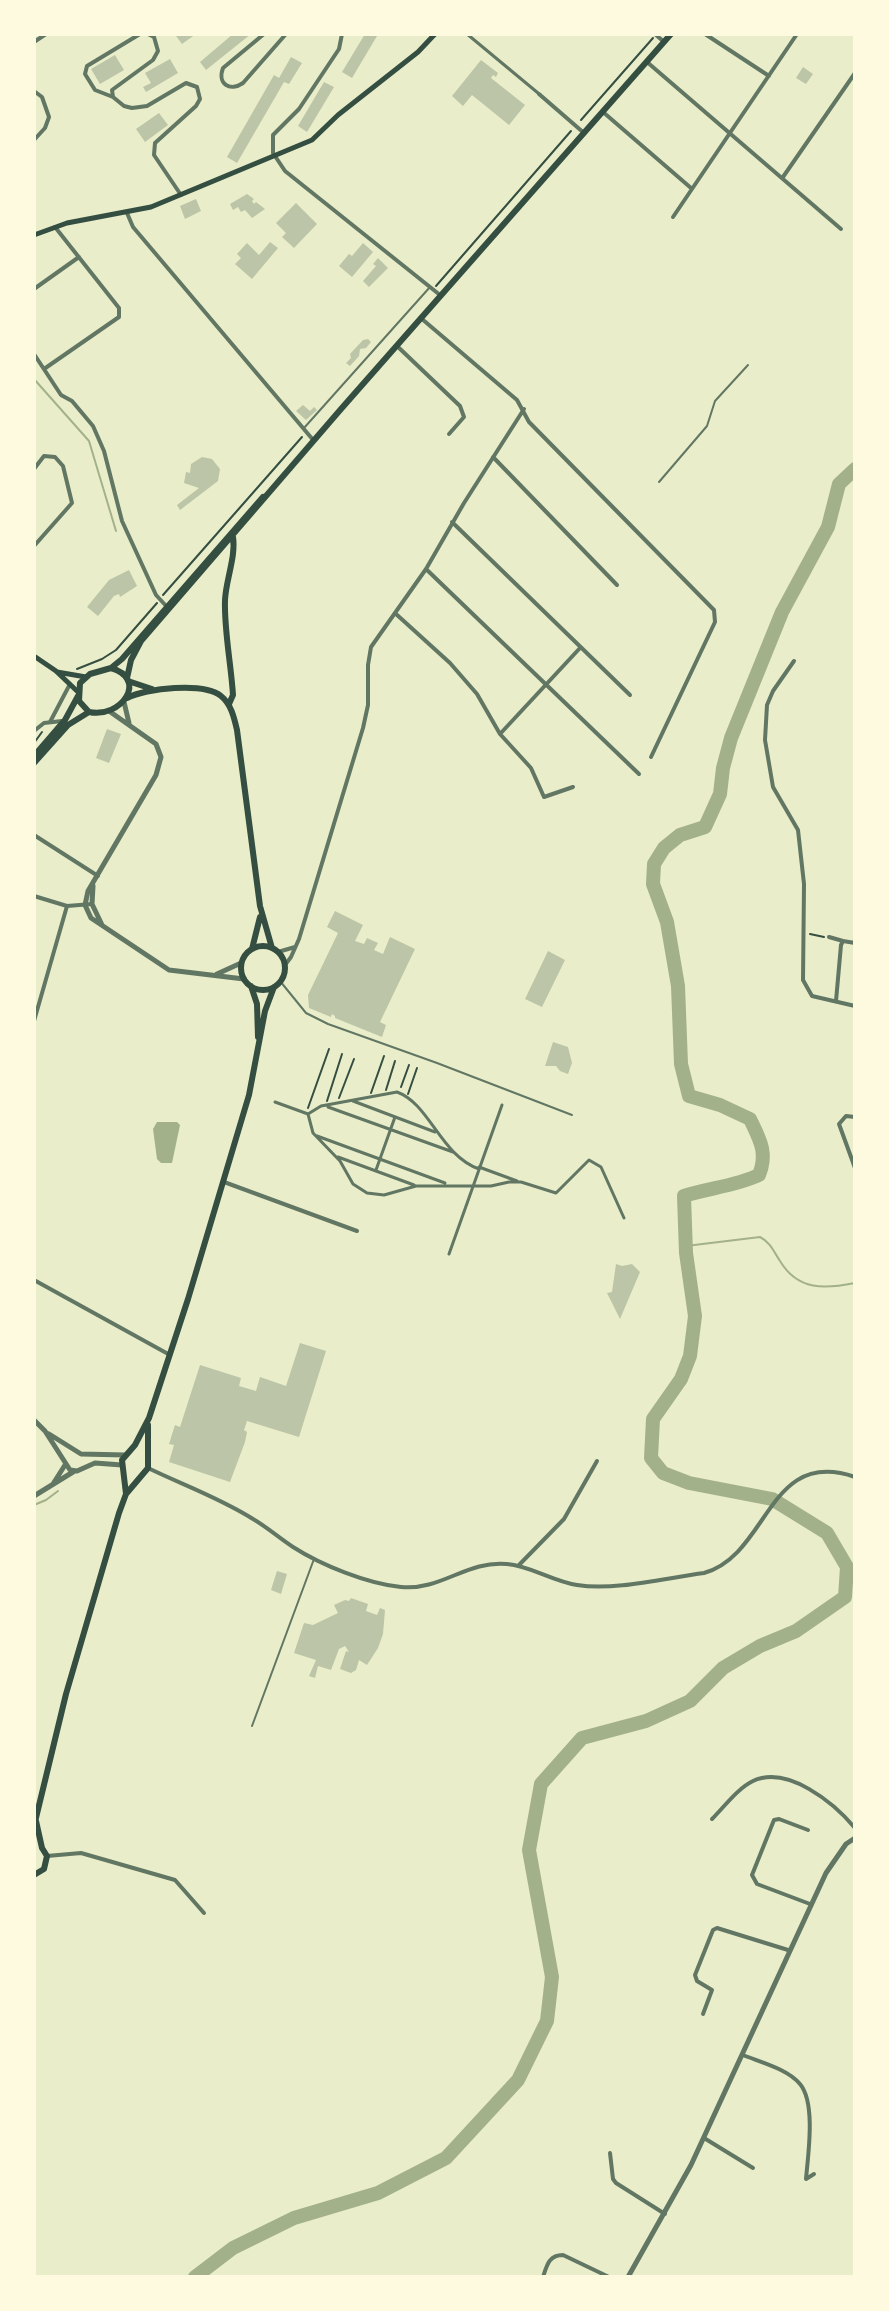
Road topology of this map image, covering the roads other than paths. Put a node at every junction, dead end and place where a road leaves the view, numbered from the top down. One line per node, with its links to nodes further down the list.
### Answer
1 (46, 34): 13 (street)
2 (140, 34): 21 (street)
3 (148, 34): 21 (street)
4 (264, 34): 5 (street)
5 (286, 34)
6 (342, 34): 26 (street)
7 (435, 34): 26 (main road)
8 (467, 34): 20 (street)
9 (656, 34): 15 (street)
10 (671, 34): 15 (main road)
11 (705, 34): 17 (street)
12 (797, 34): 17 (street)
13 (39, 36): 14 (street)
14 (34, 42)
15 (664, 42): 16 (main road)
16 (647, 62): 22 (main road); 24 (street)
17 (769, 76): 24 (street)
18 (854, 77): 27 (street)
19 (34, 91): 25 (street)
20 (539, 94): 23 (street)
21 (113, 97): 29 (street)
22 (603, 112): 23 (main road); 28 (street)
23 (584, 133): 38 (main road)
24 (729, 133): 27 (street); 28 (street)
25 (34, 140)
26 (275, 157): 29 (main road); 36 (street)
27 (783, 177): 33 (street)
28 (691, 188): 31 (street)
29 (181, 195): 30 (main road)
30 (127, 213): 32 (main road); 45 (street)
31 (673, 217)
32 (55, 227): 34 (main road); 35 (street)
33 (841, 229)
34 (34, 235)
35 (79, 257): 37 (street); 43 (street)
36 (432, 288): 38 (street); 45 (lane)
37 (34, 289)
38 (442, 296): 39 (main road)
39 (422, 319): 40 (main road); 44 (street)
40 (397, 346): 46 (street); 47 (main road)
41 (34, 354): 43 (street)
42 (748, 365): 50 (lane)
43 (44, 369): 57 (street)
44 (524, 409): 48 (street); 81 (street)
45 (305, 430): 47 (street)
46 (449, 434)
47 (314, 441): 51 (main road)
48 (493, 457): 52 (street); 56 (street)
49 (34, 469): 54 (street)
50 (659, 482)
51 (277, 483): 53 (main road); 57 (main road)
52 (452, 522): 55 (street); 59 (street)
53 (233, 537): 57 (main road); 72 (main road)
54 (34, 546)
55 (426, 569): 58 (street); 67 (street)
56 (617, 585)
57 (168, 608): 62 (main road); 65 (main road)
58 (396, 614): 79 (street); 94 (street)
59 (581, 647): 67 (street); 70 (street)
60 (34, 656): 63 (main road)
61 (794, 661): 104 (street)
62 (111, 668): 64 (main road); 65 (main road)
63 (56, 671): 64 (main road); 66 (main road)
64 (86, 677): 69 (main road)
65 (127, 679): 68 (main road); 71 (main road)
66 (70, 684): 69 (main road); 76 (street)
67 (547, 684): 79 (street); 83 (street)
68 (156, 690): 71 (main road); 72 (main road)
69 (78, 694): 74 (main road); 75 (main road)
70 (630, 695)
71 (126, 700): 73 (main road); 77 (street)
72 (229, 704): 90 (main road)
73 (109, 711): 74 (main road); 77 (street)
74 (89, 712): 82 (main road)
75 (65, 720): 76 (street); 80 (main road)
76 (50, 722): 78 (street)
77 (130, 724): 86 (street)
78 (34, 731)
79 (500, 734): 84 (street)
80 (34, 756)
81 (651, 757)
82 (34, 763)
83 (639, 774)
84 (573, 787)
85 (34, 835): 86 (street)
86 (98, 876): 88 (street)
87 (34, 896): 89 (street)
88 (88, 905): 89 (street); 99 (street)
89 (67, 906): 106 (street)
90 (260, 906): 95 (main road); 96 (main road)
91 (829, 937): 92 (street)
92 (843, 941): 93 (street); 104 (street)
93 (855, 943)
94 (297, 945): 96 (street); 98 (street)
95 (252, 949): 96 (main road); 97 (main road)
96 (275, 950): 98 (main road)
97 (241, 963): 99 (street); 100 (main road)
98 (285, 965): 101 (main road)
99 (215, 974): 100 (street)
100 (244, 979): 102 (main road)
101 (280, 981): 103 (main road); 113 (lane)
102 (251, 986): 103 (main road); 107 (main road)
103 (274, 987): 107 (main road)
104 (836, 1003): 105 (street)
105 (855, 1006)
106 (34, 1021)
107 (259, 1047): 125 (main road)
108 (353, 1101): 111 (street); 114 (street); 117 (street)
109 (275, 1102): 112 (street)
110 (502, 1105): 122 (street)
111 (325, 1106): 112 (street); 116 (street)
112 (307, 1113): 118 (street)
113 (572, 1115)
114 (395, 1117): 116 (street); 117 (street)
115 (855, 1117): 123 (street)
116 (391, 1130): 119 (street); 121 (street)
117 (436, 1133): 119 (street)
118 (314, 1134): 120 (street); 121 (street)
119 (456, 1154): 122 (street)
120 (334, 1156): 124 (street); 130 (street)
121 (380, 1159): 124 (street); 128 (street)
122 (479, 1168): 126 (street); 129 (street)
123 (855, 1168)
124 (376, 1171): 130 (street)
125 (224, 1182): 131 (street); 136 (main road)
126 (521, 1182): 129 (street); 132 (street)
127 (244, 1183): 131 (street)
128 (450, 1184): 129 (street); 130 (street)
129 (475, 1185): 134 (street)
130 (416, 1186)
131 (242, 1189): 133 (street)
132 (624, 1218)
133 (357, 1231)
134 (449, 1254)
135 (34, 1280): 136 (street)
136 (170, 1355): 137 (main road)
137 (149, 1418): 141 (main road); 142 (main road)
138 (34, 1420): 139 (street)
139 (45, 1431): 140 (street); 144 (street)
140 (78, 1452): 141 (street); 144 (street); 145 (street)
141 (128, 1453): 142 (main road); 146 (main road)
142 (146, 1456): 147 (main road)
143 (597, 1461): 155 (street)
144 (65, 1463): 148 (street); 151 (street)
145 (83, 1466): 146 (street); 148 (street)
146 (123, 1468): 149 (main road); 152 (main road)
147 (148, 1468): 149 (main road); 154 (street)
148 (74, 1471): 151 (street)
149 (139, 1477): 152 (main road)
150 (855, 1477): 155 (street)
151 (50, 1488): 153 (street)
152 (126, 1494): 157 (main road)
153 (34, 1496)
154 (314, 1559): 155 (street); 156 (lane)
155 (518, 1566)
156 (252, 1726)
157 (38, 1790): 158 (main road)
158 (36, 1818): 160 (main road); 164 (main road)
159 (712, 1819): 161 (street)
160 (34, 1826)
161 (855, 1828)
162 (808, 1830): 167 (street)
163 (855, 1838): 167 (street)
164 (38, 1847): 165 (main road)
165 (47, 1856): 166 (main road); 168 (street)
166 (34, 1875)
167 (810, 1904): 169 (street)
168 (204, 1913)
169 (788, 1950): 170 (street); 171 (street)
170 (703, 2014)
171 (743, 2055): 172 (street); 175 (street)
172 (704, 2137): 174 (street); 176 (street)
173 (610, 2153): 176 (street)
174 (753, 2168)
175 (814, 2174)
176 (665, 2214): 179 (street)
177 (543, 2277): 178 (street)
178 (609, 2277)
179 (628, 2277)

